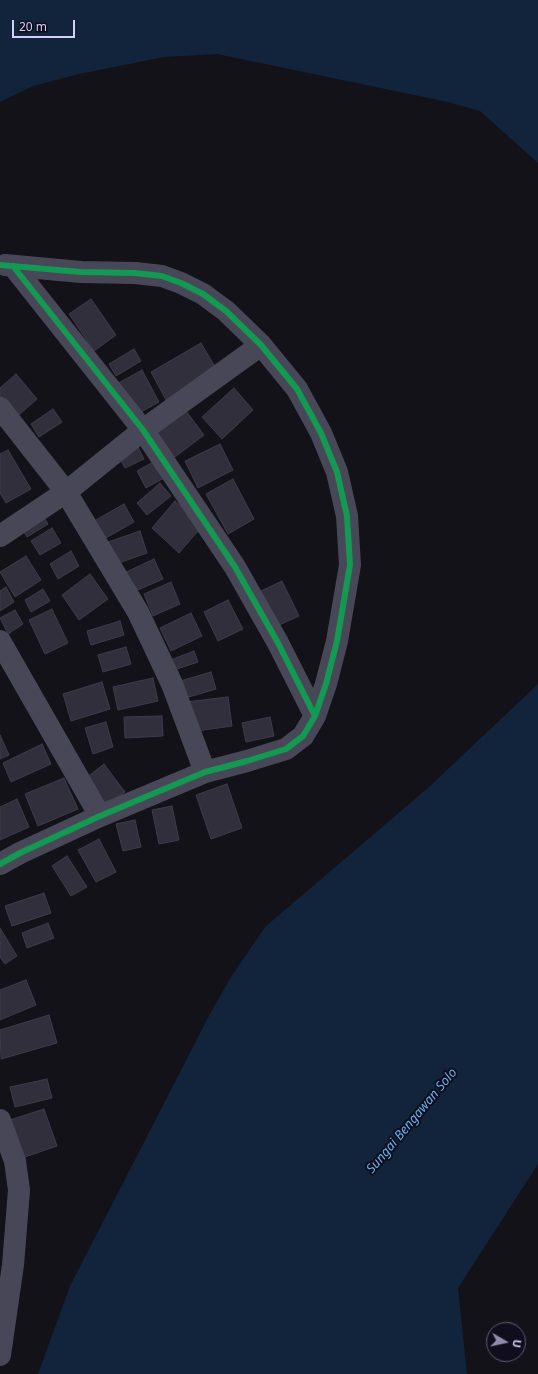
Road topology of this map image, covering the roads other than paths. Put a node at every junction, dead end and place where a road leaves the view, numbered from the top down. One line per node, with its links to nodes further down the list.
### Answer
1 (7, 265): 2 (street); 4 (street)
2 (261, 345): 4 (street); 8 (street)
3 (0, 408): 5 (street)
4 (143, 430): 5 (street); 8 (street)
5 (66, 492): 6 (street); 9 (street)
6 (0, 536)
7 (0, 641): 10 (street)
8 (315, 716): 9 (street)
9 (205, 772): 10 (street)
10 (100, 816): 11 (street)
11 (0, 864)
12 (0, 1120): 13 (street)
13 (0, 1355)

